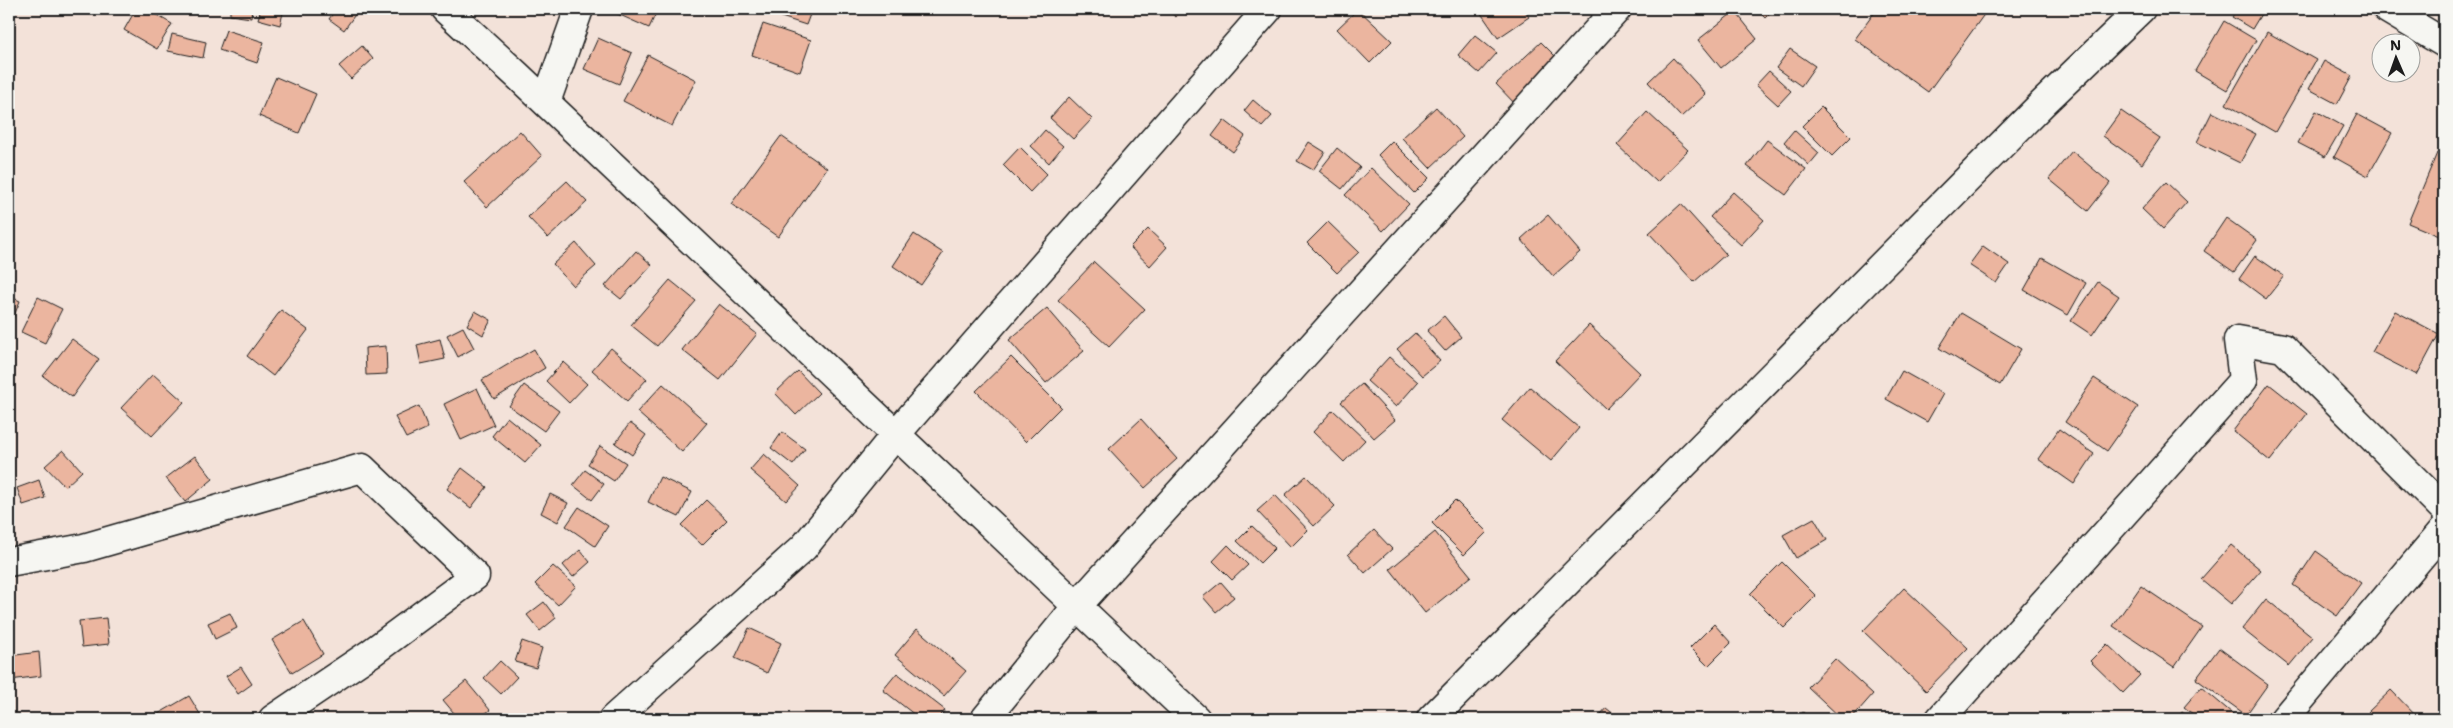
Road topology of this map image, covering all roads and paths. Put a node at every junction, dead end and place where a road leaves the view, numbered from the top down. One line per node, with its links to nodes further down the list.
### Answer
1 (445, 9): 8 (street)
2 (580, 9): 8 (street)
3 (1268, 9): 9 (street)
4 (1617, 9): 13 (street)
5 (2141, 9): 18 (street)
6 (2387, 9): 7 (street)
7 (2444, 43)
8 (546, 102): 9 (street)
9 (896, 434): 13 (street); 15 (street)
10 (2444, 509): 19 (street)
11 (2444, 529): 20 (street)
12 (9, 562): 14 (street)
13 (1077, 606): 16 (street); 17 (street)
14 (273, 719)
15 (613, 719)
16 (985, 719)
17 (1196, 719)
18 (1432, 719)
19 (1940, 719)
20 (2284, 719)

